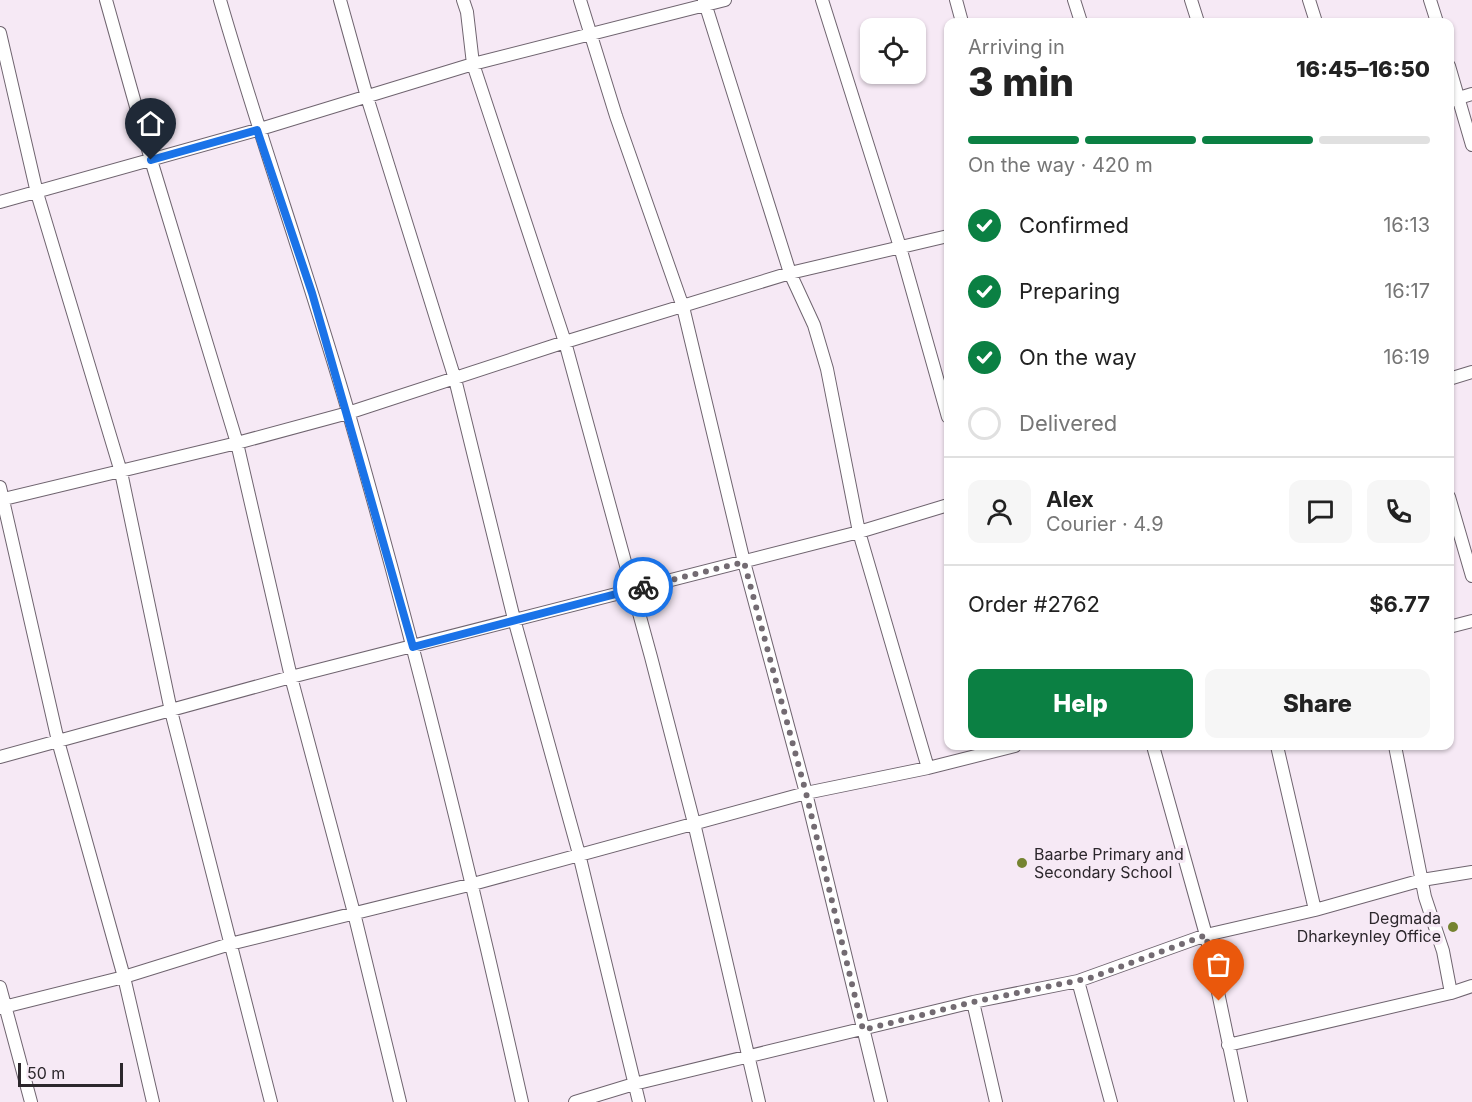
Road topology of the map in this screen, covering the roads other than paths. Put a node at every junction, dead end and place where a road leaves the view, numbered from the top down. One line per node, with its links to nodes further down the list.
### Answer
1 (106, 0): 27 (street)
2 (220, 0): 25 (street)
3 (340, 0): 23 (street)
4 (463, 0): 21 (street)
5 (580, 0): 20 (street)
6 (725, 0): 13 (street)
7 (822, 0): 31 (street)
8 (956, 0): 14 (street)
9 (1074, 0): 15 (street)
10 (1191, 0): 16 (street)
11 (1309, 0): 17 (street)
12 (1430, 0): 18 (street)
13 (705, 3): 20 (street); 32 (street)
14 (961, 18)
15 (1080, 18)
16 (1197, 18)
17 (1315, 18)
18 (1436, 18)
19 (0, 33): 28 (street)
20 (589, 33): 21 (street); 33 (street)
21 (473, 64): 23 (street); 34 (street)
22 (1472, 94): 24 (street)
23 (367, 97): 25 (street); 37 (street)
24 (1454, 99): 26 (street)
25 (257, 130): 27 (street); 39 (street)
26 (1472, 145)
27 (151, 160): 28 (street); 40 (street)
28 (37, 193): 29 (street); 41 (street)
29 (0, 202)
30 (944, 237): 31 (street)
31 (900, 247): 32 (street); 38 (street)
32 (790, 273): 33 (street); 45 (street)
33 (683, 307): 34 (street); 46 (street)
34 (565, 342): 37 (street); 48 (street)
35 (1472, 372): 36 (street)
36 (1454, 377)
37 (455, 379): 39 (street); 49 (street)
38 (944, 403)
39 (348, 413): 40 (street); 52 (street)
40 (237, 443): 41 (street); 53 (street)
41 (121, 472): 42 (street); 54 (street)
42 (1, 495): 55 (street)
43 (944, 507): 45 (street)
44 (1454, 514): 47 (street)
45 (859, 532): 46 (street); 61 (street)
46 (744, 562): 48 (street); 62 (street)
47 (1472, 576)
48 (631, 590): 49 (street); 63 (street)
49 (514, 619): 52 (street); 64 (street)
50 (1472, 621): 51 (street)
51 (1454, 626)
52 (413, 647): 53 (street); 67 (street)
53 (291, 677): 54 (street); 69 (street)
54 (171, 711): 55 (street); 71 (street)
55 (58, 741): 60 (street); 72 (street)
56 (999, 750): 61 (street)
57 (1154, 750): 70 (street)
58 (1278, 750): 68 (street)
59 (1396, 750): 66 (street)
60 (0, 757)
61 (928, 768): 62 (street)
62 (806, 793): 63 (street); 79 (street)
63 (694, 823): 64 (street); 81 (street)
64 (579, 854): 67 (street); 82 (street)
65 (1472, 872): 66 (street)
66 (1422, 880): 68 (street); 76 (street)
67 (473, 884): 69 (street); 87 (street)
68 (1315, 910): 70 (street)
69 (354, 913): 71 (street); 86 (street)
70 (1206, 935): 73 (street); 80 (street)
71 (230, 944): 72 (street); 85 (street)
72 (124, 977): 78 (street); 84 (street)
73 (1078, 981): 77 (street); 93 (street)
74 (1472, 986): 76 (street)
75 (0, 987): 78 (street)
76 (1451, 993): 80 (street)
77 (973, 1002): 79 (street); 92 (street)
78 (3, 1007): 83 (street)
79 (863, 1030): 81 (street); 91 (street)
80 (1228, 1046): 94 (street)
81 (747, 1058): 82 (street); 90 (street)
82 (634, 1084): 88 (street); 89 (street)
83 (31, 1102)
84 (153, 1102)
85 (272, 1102)
86 (400, 1102)
87 (522, 1102)
88 (575, 1102)
89 (639, 1102)
90 (759, 1102)
91 (881, 1102)
92 (996, 1102)
93 (1111, 1102)
94 (1240, 1102)

